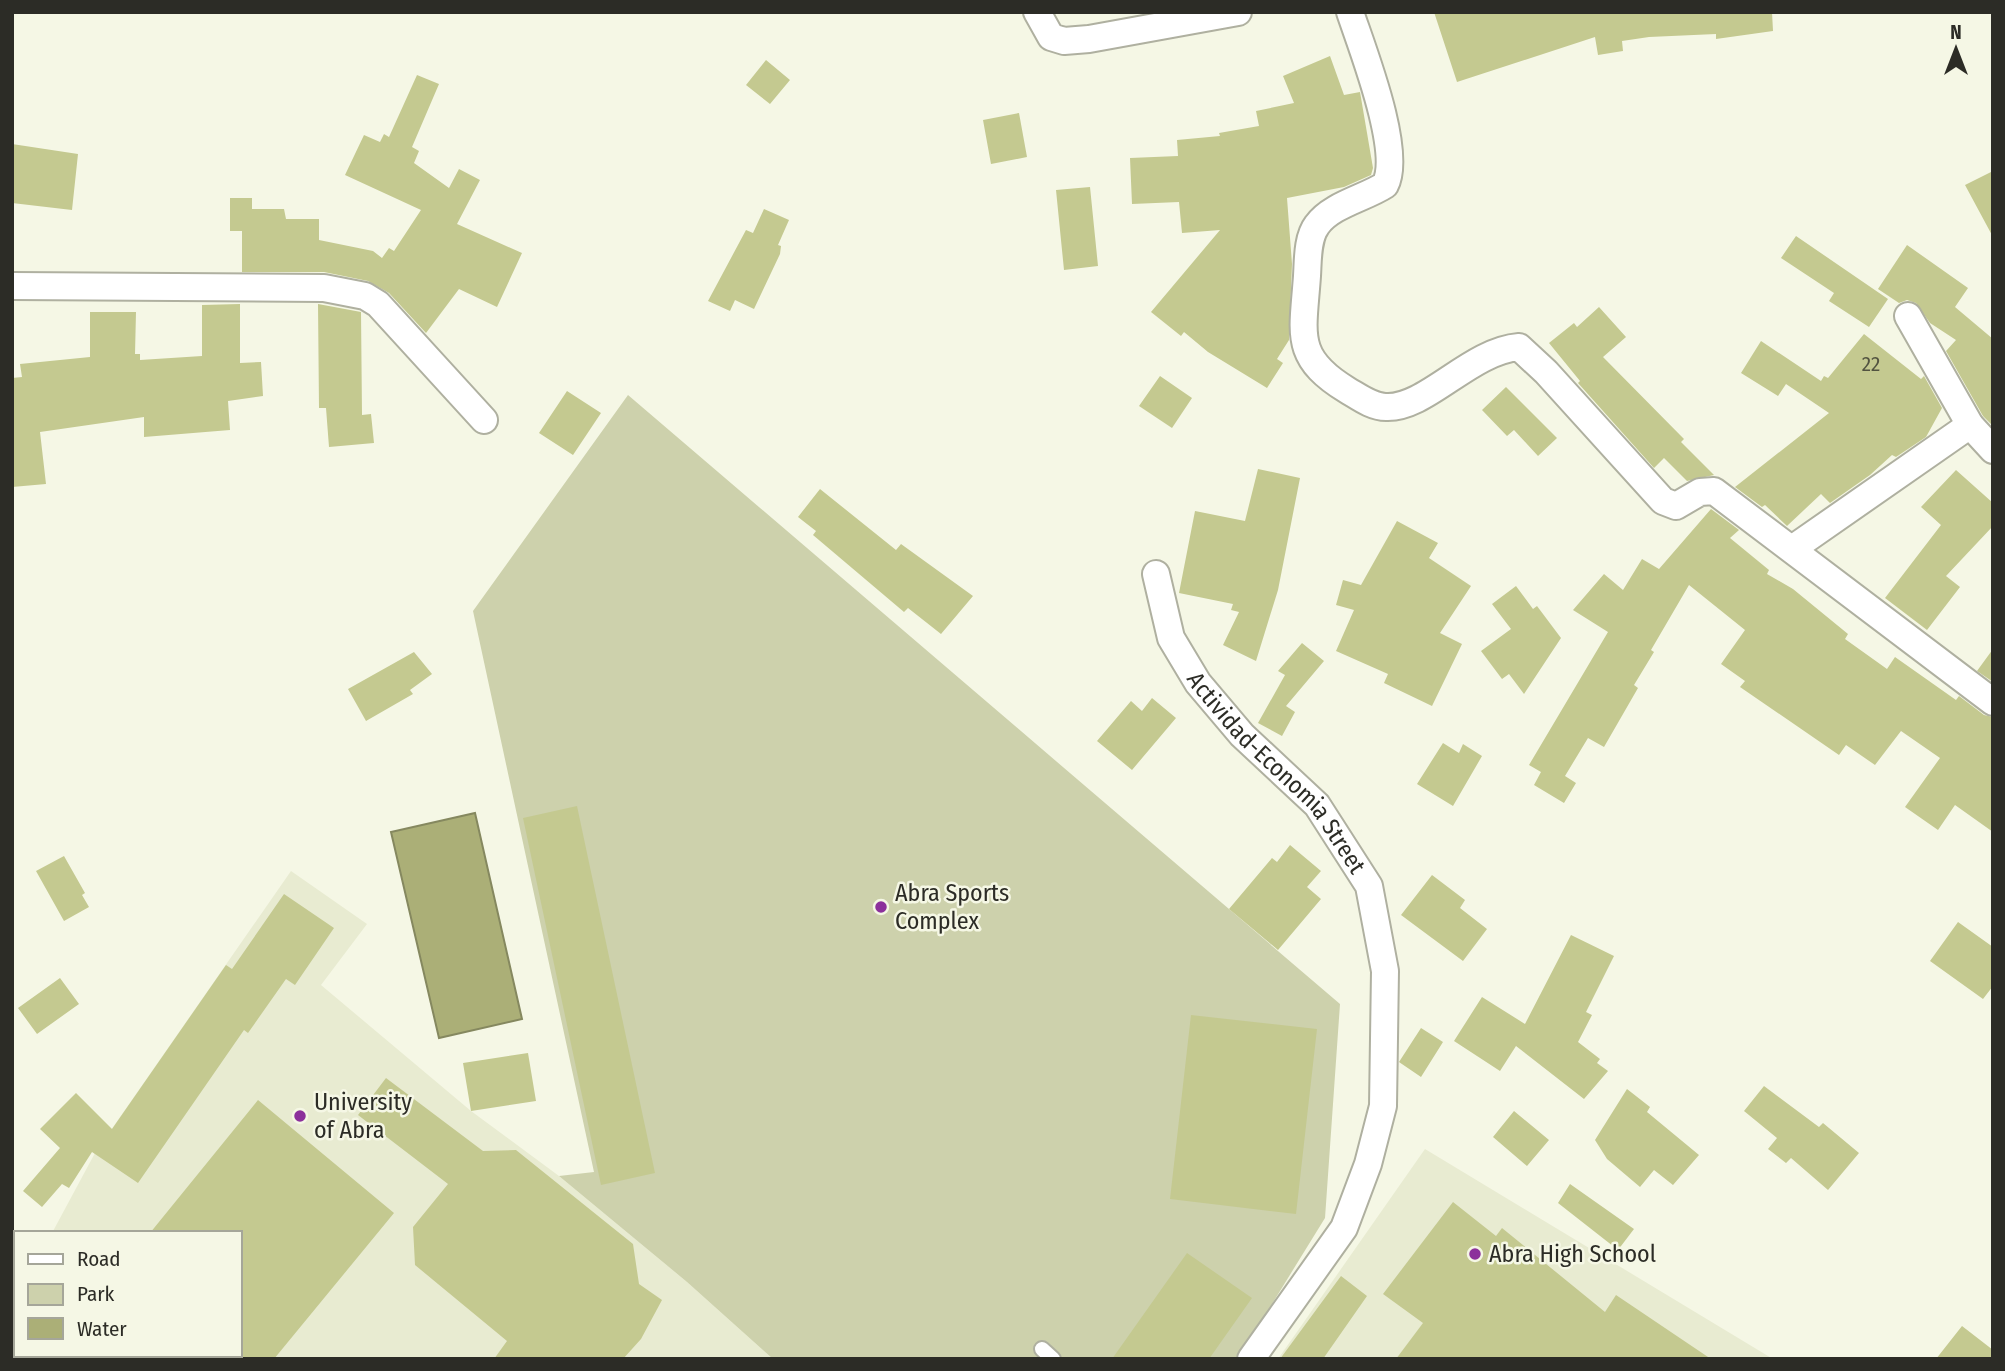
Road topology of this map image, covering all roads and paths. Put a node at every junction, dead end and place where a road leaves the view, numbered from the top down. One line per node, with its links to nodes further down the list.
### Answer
1 (1037, 12): 2 (street)
2 (1238, 12)
3 (1350, 12): 9 (street)
4 (12, 286): 6 (street)
5 (1909, 316): 7 (street)
6 (484, 420)
7 (1970, 425): 8 (street); 9 (street)
8 (1993, 450)
9 (1792, 550): 11 (street)
10 (1156, 574): 12 (street, Actividad-Economia Street)
11 (1993, 702)
12 (1251, 1359)

